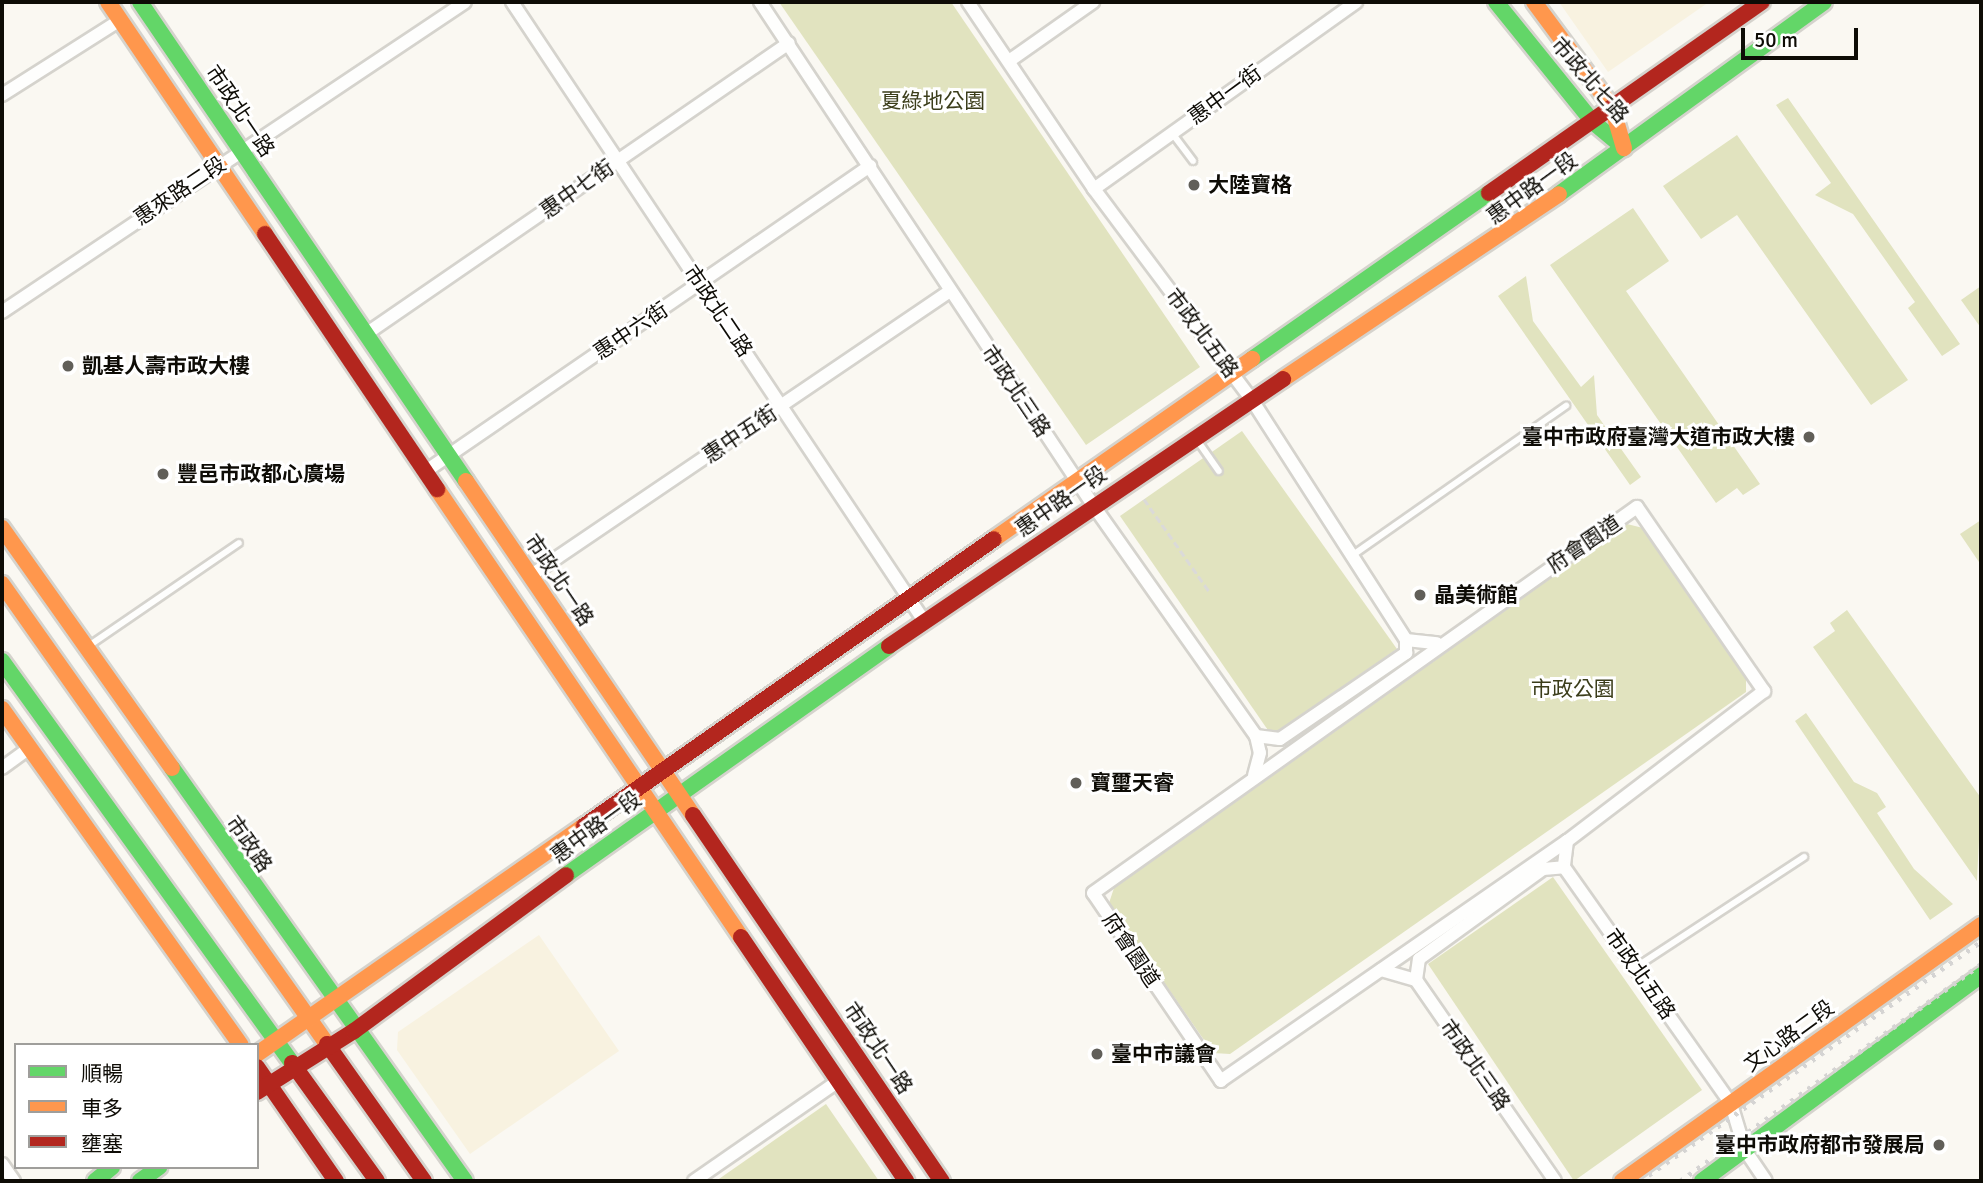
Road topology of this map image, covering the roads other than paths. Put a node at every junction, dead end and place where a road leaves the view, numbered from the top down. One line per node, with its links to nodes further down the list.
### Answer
1 (108, 2): 13 (street)
2 (140, 2): 21 (street, 市政北一路)
3 (465, 2): 21 (street, 惠來路二段)
4 (512, 2): 22 (street, 市政北二路)
5 (760, 2): 14 (street, 市政北三路)
6 (968, 2): 15 (street, 市政北五路)
7 (1093, 2): 15 (street)
8 (1356, 2): 19 (street, 惠中一街)
9 (1496, 2): 18 (street, 市政北七路)
10 (1534, 2): 17 (street, 市政北七路)
11 (1762, 2): 17 (street, 惠中路一段)
12 (1824, 2): 20 (street, 惠中路一段)
13 (120, 20): 16 (street); 24 (street)
14 (789, 43): 22 (street, 惠中七街); 25 (street, 市政北三路)
15 (1009, 61): 26 (street, 市政北五路)
16 (2, 95)
17 (1612, 107): 18 (street, 惠中路一段); 20 (street, 市政北七路)
18 (1593, 122): 20 (street, 市政北七路); 31 (street, 惠中路一段)
19 (1172, 133): 23 (lane); 26 (street, 惠中一街)
20 (1624, 148): 32 (street, 惠中路一段)
21 (241, 150): 24 (street, 惠來路二段); 30 (street, 市政北一路)
22 (618, 161): 27 (street, 市政北二路); 30 (street, 惠中七街)
23 (1193, 161)
24 (219, 165): 29 (street, 惠來路二段); 37 (street)
25 (870, 166): 27 (street, 惠中六街); 28 (street, 市政北三路)
26 (1094, 189): 31 (street, 市政北五路)
27 (700, 284): 33 (street, 市政北二路); 36 (street, 惠中六街)
28 (950, 291): 33 (street, 惠中五街); 39 (street, 市政北三路)
29 (2, 312)
30 (366, 334): 36 (street, 市政北一路)
31 (1233, 374): 32 (street, 市政北五路); 39 (street, 惠中路一段)
32 (1252, 400): 35 (street, 惠中路一段); 43 (street, 市政北五路)
33 (781, 406): 44 (street, 惠中五街); 46 (street, 市政北二路)
34 (1566, 406): 43 (lane)
35 (1194, 436): 38 (lane); 40 (street, 惠中路一段)
36 (449, 456): 37 (street, 惠中六街); 44 (street, 市政北一路)
37 (426, 471): 60 (street)
38 (1219, 471)
39 (1074, 477): 40 (street, 市政北三路); 46 (street, 惠中路一段)
40 (1093, 505): 47 (street, 惠中路一段); 55 (street, 市政北三路)
41 (2, 528): 50 (street, 市政路)
42 (239, 543): 50 (lane)
43 (1349, 558): 48 (street, 市政北五路)
44 (530, 576): 57 (street, 市政北一路)
45 (2, 584): 73 (street)
46 (906, 594): 47 (street, 市政北二路); 57 (street, 惠中路一段)
47 (925, 621): 61 (street, 惠中路一段)
48 (1406, 640): 49 (street); 52 (street)
49 (1441, 642): 54 (street, 府會園道); 63 (street, 府會園道)
50 (86, 648): 72 (street, 市政路)
51 (2, 661): 75 (street)
52 (1332, 703): 54 (street); 55 (street)
53 (2, 709): 56 (street)
54 (1342, 715): 59 (street, 府會園道)
55 (1256, 736): 59 (street)
56 (30, 748): 58 (street); 76 (street)
57 (660, 767): 60 (street, 惠中路一段); 61 (street, 市政北一路)
58 (2, 768)
59 (1251, 778): 69 (street, 府會園道)
60 (638, 783): 62 (street); 72 (street, 惠中路一段)
61 (678, 793): 62 (street, 惠中路一段); 96 (street, 市政北一路)
62 (655, 809): 74 (street, 惠中路一段); 80 (street)
63 (1567, 841): 65 (street); 66 (street, 府會園道)
64 (1804, 857): 68 (lane)
65 (1564, 867): 66 (street); 68 (street, 市政北五路)
66 (1477, 911): 69 (street, 府會園道); 71 (street)
67 (1981, 925): 82 (street, 文心路二段)
68 (1636, 967): 82 (street, 市政北五路)
69 (1381, 970): 71 (street)
70 (1981, 975): 83 (street)
71 (1416, 980): 97 (street, 市政北三路)
72 (332, 999): 73 (street, 惠中路一段); 74 (street, 市政路)
73 (309, 1016): 75 (street, 惠中路一段); 77 (street)
74 (354, 1031): 77 (street, 惠中路一段); 93 (street, 市政路)
75 (275, 1041): 78 (street, 惠中路一段); 79 (street)
76 (241, 1043)
77 (329, 1047): 79 (street, 惠中路一段); 92 (street)
78 (259, 1053)
79 (293, 1068): 81 (street, 惠中路一段); 91 (street)
80 (837, 1082): 94 (street); 95 (street)
81 (263, 1088): 90 (street)
82 (1731, 1104): 83 (street, 市政北五路); 98 (street, 文心路二段)
83 (1745, 1150): 99 (street); 100 (street, 市政北五路)
84 (2, 1164): 87 (street)
85 (110, 1169): 88 (street)
86 (156, 1169): 89 (street)
87 (14, 1181)
88 (95, 1181)
89 (140, 1181)
90 (336, 1181)
91 (377, 1181)
92 (424, 1181)
93 (465, 1181)
94 (694, 1181)
95 (906, 1181)
96 (942, 1181)
97 (1556, 1181)
98 (1622, 1181)
99 (1702, 1181)
100 (1766, 1181)

